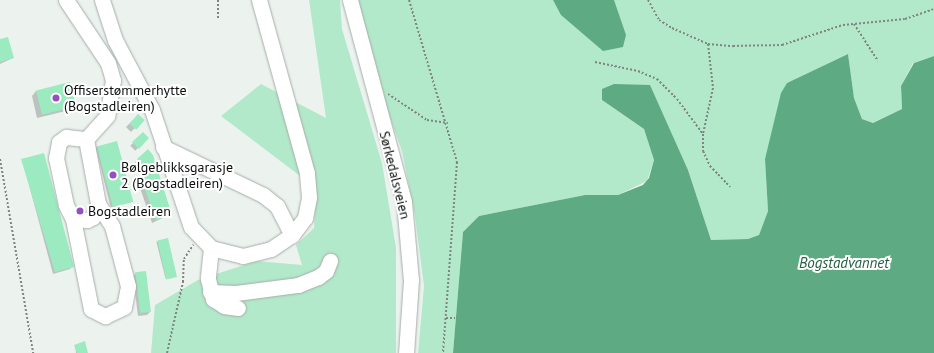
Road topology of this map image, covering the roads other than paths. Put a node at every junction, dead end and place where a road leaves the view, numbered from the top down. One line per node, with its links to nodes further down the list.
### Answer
1 (66, 0): 5 (street)
2 (102, 0): 6 (street)
3 (260, 0): 9 (street)
4 (350, 0): 14 (street, Sørkedalsveien)
5 (86, 139): 7 (street); 8 (street)
6 (163, 147): 9 (street); 10 (street)
7 (98, 204): 8 (street); 8 (street)
8 (74, 219)
9 (292, 235): 10 (street)
10 (206, 244): 12 (street)
11 (330, 260): 12 (street)
12 (210, 292): 13 (street)
13 (238, 308)
14 (406, 353)

